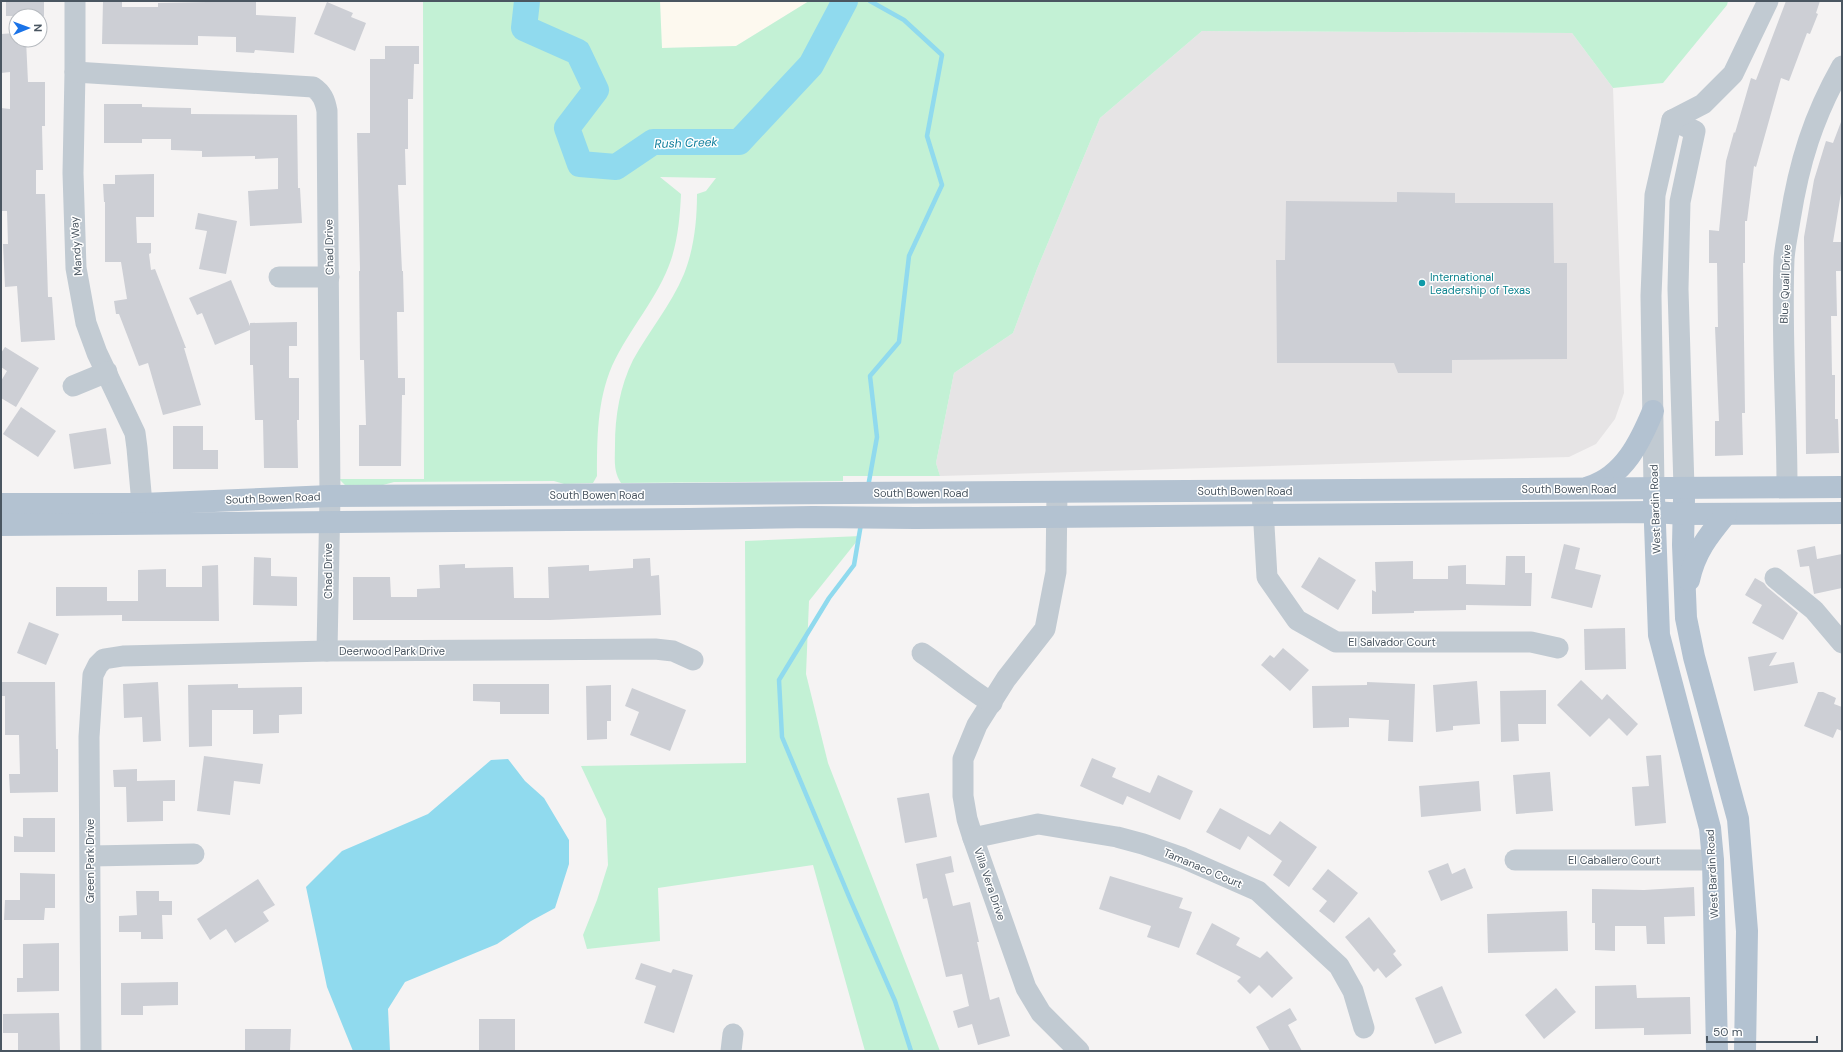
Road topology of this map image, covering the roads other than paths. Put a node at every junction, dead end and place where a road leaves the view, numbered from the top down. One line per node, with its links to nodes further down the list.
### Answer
1 (75, 1): 4 (street, Mandy Way)
2 (1768, 1): 5 (street)
3 (1842, 66): 11 (street, Blue Quail Drive)
4 (76, 72): 7 (street, Chad Drive); 8 (street, Mandy Way)
5 (1672, 120): 10 (street, West Bardin Road); 14 (street)
6 (279, 277): 7 (street)
7 (329, 277): 18 (street, Chad Drive)
8 (107, 372): 9 (street); 20 (street, Mandy Way)
9 (73, 386)
10 (1653, 411): 13 (street, West Bardin Road); 15 (main road)
11 (1787, 487): 12 (main road, South Bowen Road); 14 (main road, South Bowen Road)
12 (1842, 487)
13 (1654, 488): 14 (main road, South Bowen Road); 15 (main road, South Bowen Road); 21 (main road, West Bardin Road)
14 (1684, 488): 23 (main road)
15 (1585, 489): 16 (main road, South Bowen Road)
16 (1262, 491): 17 (main road, South Bowen Road); 25 (street, El Salvador Court)
17 (1057, 492): 18 (main road, South Bowen Road); 26 (street, Villa Vera Drive)
18 (330, 496): 20 (main road, South Bowen Road); 27 (street, Chad Drive)
19 (1, 504): 20 (main road, South Bowen Road)
20 (142, 504)
21 (1654, 512): 23 (main road, South Bowen Road); 25 (main road, South Bowen Road); 42 (main road, West Bardin Road)
22 (1842, 513): 24 (main road, South Bowen Road)
23 (1684, 514): 24 (main road, South Bowen Road); 30 (main road)
24 (1726, 514): 30 (main road)
25 (1263, 515): 26 (main road, South Bowen Road); 32 (street, El Salvador Court)
26 (1057, 516): 27 (main road, South Bowen Road); 37 (street, Villa Vera Drive)
27 (328, 522): 28 (main road, South Bowen Road); 33 (street, Chad Drive)
28 (1, 526)
29 (1775, 578): 31 (street)
30 (1685, 600): 47 (main road)
31 (1842, 643)
32 (1558, 648)
33 (327, 651): 35 (street, Deerwood Park Drive); 36 (street, Deerwood Park Drive)
34 (922, 653): 37 (street)
35 (693, 660)
36 (95, 671): 40 (street, Green Park Drive)
37 (992, 703): 38 (street, Villa Vera Drive)
38 (973, 838): 43 (street, Tamanaco Court); 45 (street, Villa Vera Drive)
39 (194, 854): 40 (street)
40 (91, 856): 44 (street, Green Park Drive)
41 (1515, 860): 42 (street, El Caballero Court)
42 (1713, 860): 46 (main road, West Bardin Road)
43 (1364, 1028)
44 (91, 1051)
45 (1079, 1051)
46 (1717, 1051)
47 (1745, 1051)

